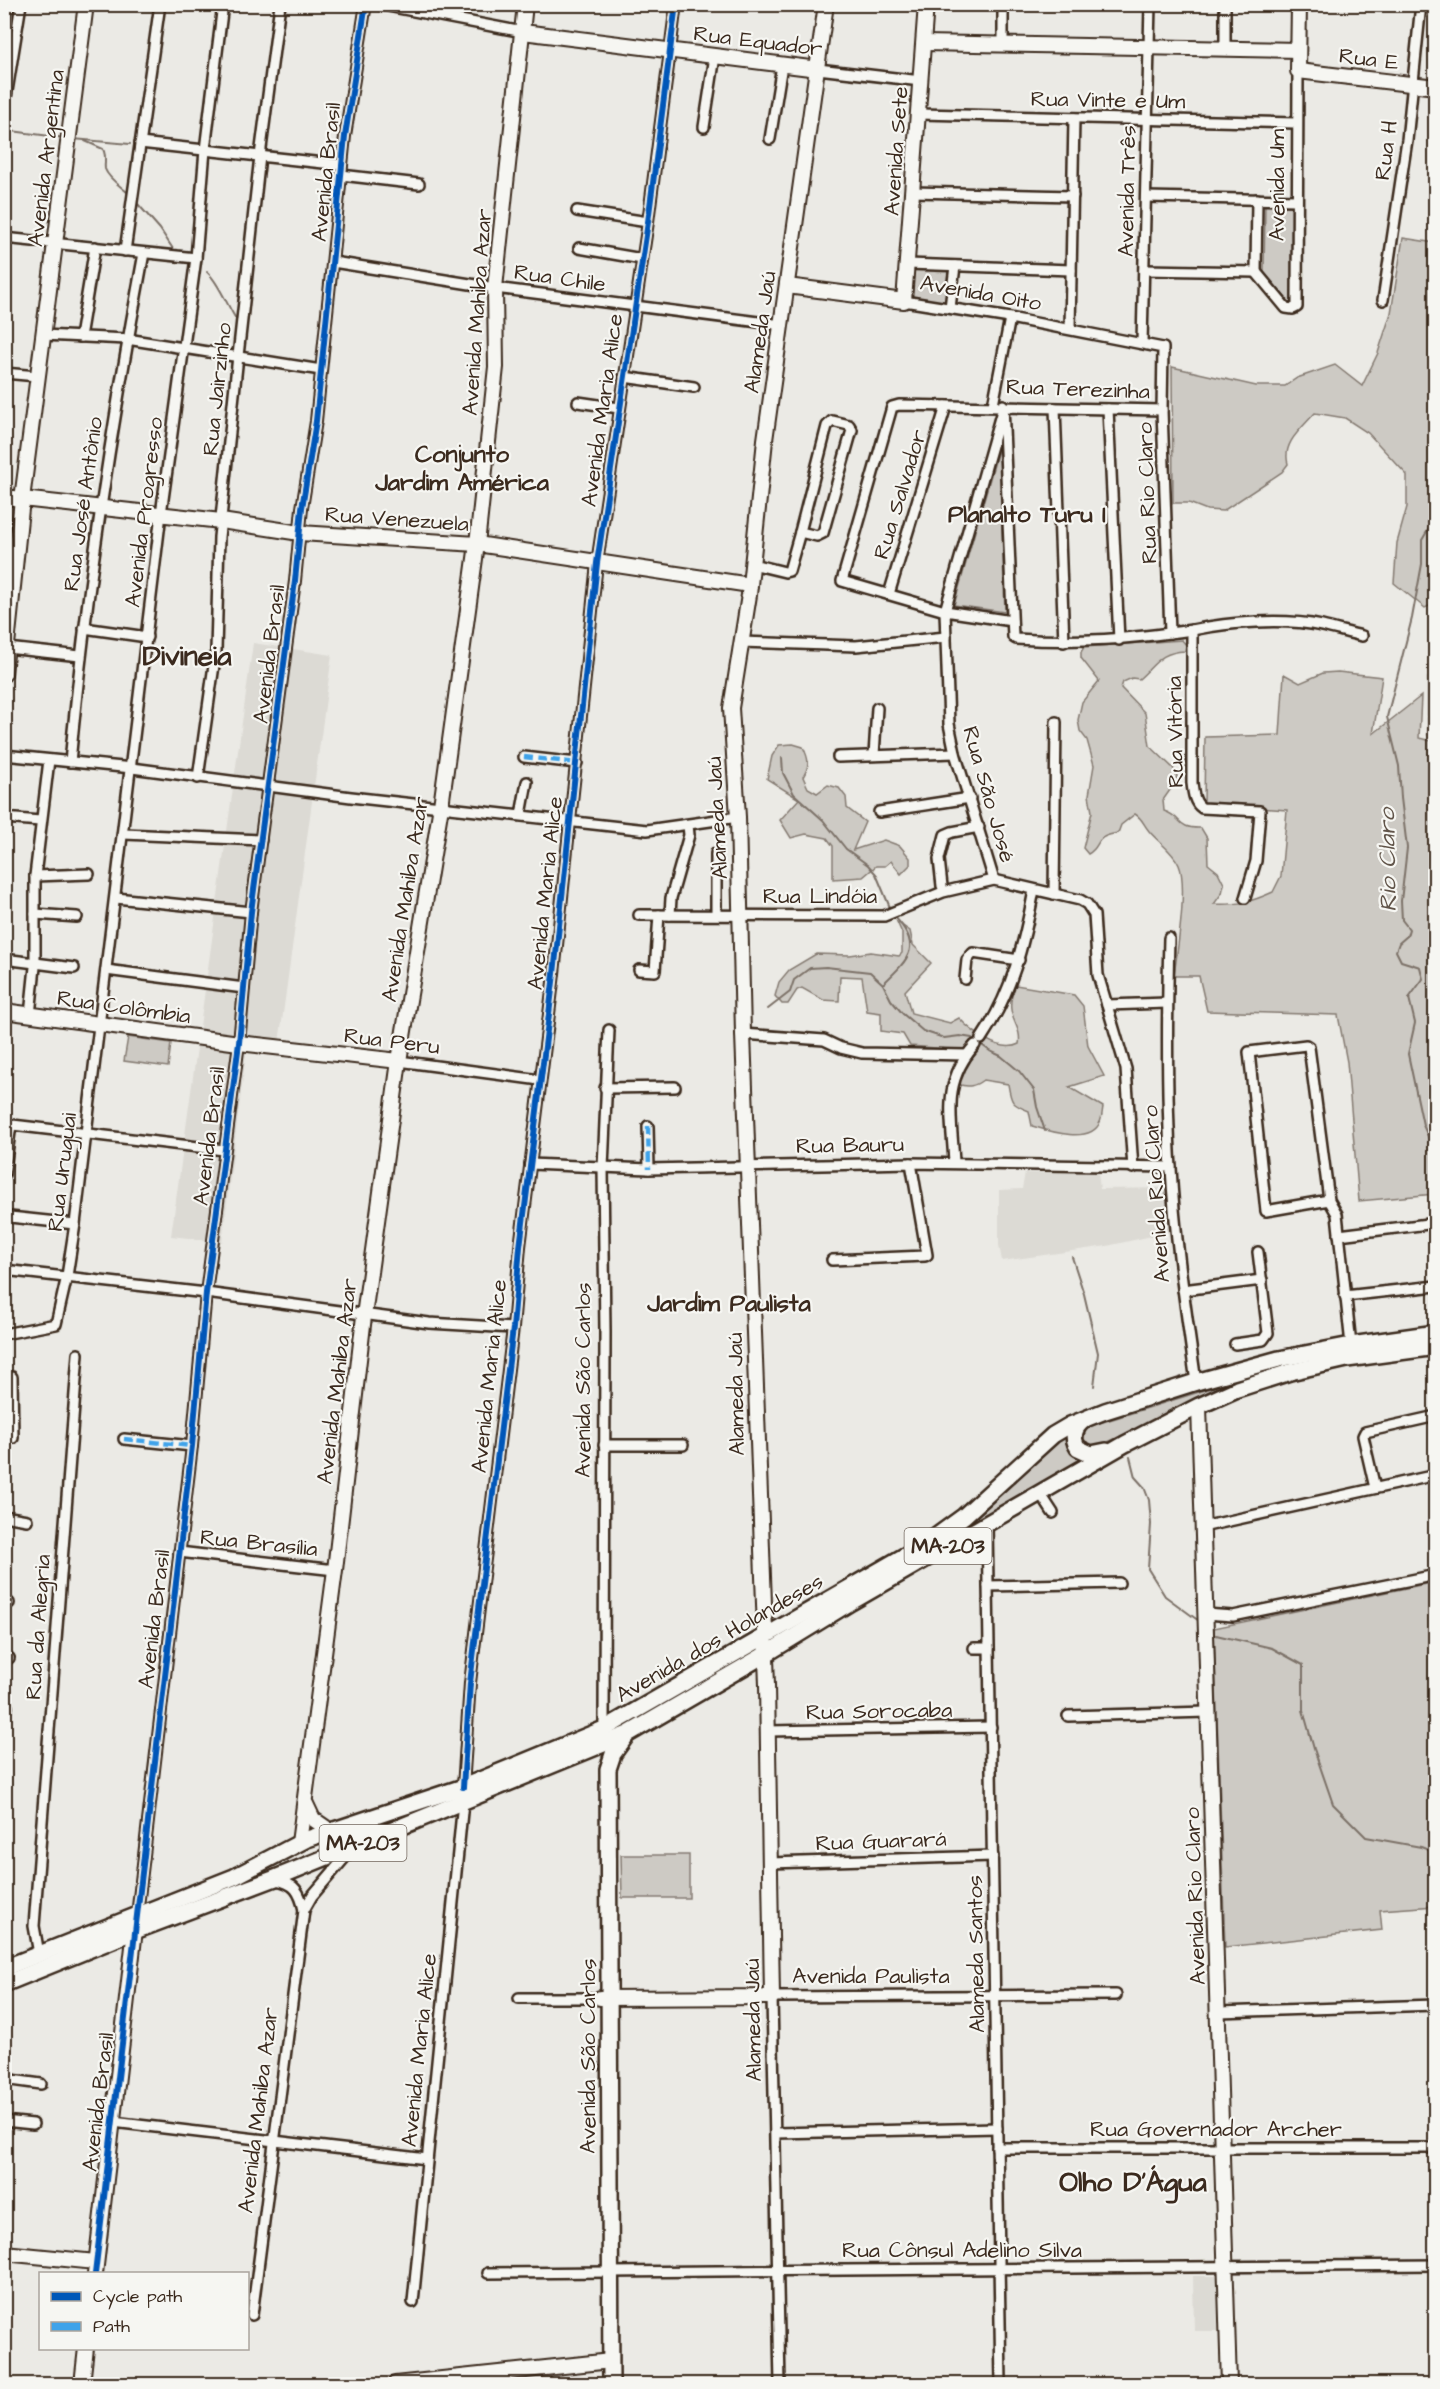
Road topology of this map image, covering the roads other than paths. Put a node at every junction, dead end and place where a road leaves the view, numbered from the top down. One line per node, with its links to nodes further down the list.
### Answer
1 (21, 4): 31 (street)
2 (86, 4): 51 (street, Avenida Argentina)
3 (160, 4): 38 (street)
4 (223, 4): 39 (street, Avenida Progresso)
5 (280, 4): 40 (street, Rua Jairzinho)
6 (366, 4): 41 (street, Avenida Brasil)
7 (377, 4): 17 (street, Rua Equador)
8 (525, 4): 17 (street, Avenida Mahiba Azar)
9 (676, 4): 23 (street, Avenida Maria Alice)
10 (826, 4): 26 (street, Alameda Jaú)
11 (926, 4): 18 (street, Avenida Sete)
12 (1003, 4): 19 (street)
13 (1150, 4): 20 (street, Avenida Três)
14 (1225, 4): 21 (street)
15 (1299, 4): 22 (street, Avenida Um)
16 (1421, 4): 29 (street, Rua H)
17 (523, 32): 23 (street, Rua Equador); 65 (street, Avenida Mahiba Azar)
18 (924, 43): 19 (street); 28 (street, Avenida Sete)
19 (1003, 45): 20 (street)
20 (1149, 47): 21 (street); 34 (street, Avenida Três)
21 (1225, 49): 22 (street)
22 (1298, 50): 27 (street, Avenida Um)
23 (671, 51): 24 (street, Rua Equador); 49 (street, Avenida Maria Alice)
24 (715, 56): 25 (street, Rua Equador); 36 (street)
25 (782, 65): 26 (street, Rua Equador); 37 (street)
26 (818, 69): 28 (street, Rua Equador); 64 (street, Alameda Jaú)
27 (1298, 71): 29 (street, Rua E); 35 (street, Avenida Um)
28 (921, 81): 32 (street, Avenida Sete)
29 (1414, 84): 30 (street, Rua E); 66 (street, Rua H)
30 (1436, 87)
31 (4, 110)
32 (919, 114): 33 (street, Rua Vinte e Um); 43 (street, Avenida Sete)
33 (1074, 118): 34 (street, Rua Vinte e Um); 44 (street)
34 (1147, 120): 35 (street, Rua Vinte e Um); 45 (street, Avenida Três)
35 (1296, 123): 47 (street, Avenida Um)
36 (704, 127)
37 (770, 139)
38 (140, 143): 39 (street); 54 (street)
39 (205, 150): 40 (street); 56 (street, Avenida Progresso)
40 (260, 156): 41 (street); 79 (street, Rua Jairzinho)
41 (342, 170): 42 (street); 58 (street, Avenida Brasil)
42 (419, 184)
43 (913, 192): 44 (street); 59 (street, Avenida Sete)
44 (1072, 196): 61 (street)
45 (1146, 197): 46 (street); 62 (street, Avenida Três)
46 (1257, 199): 47 (street); 63 (street)
47 (1296, 200): 63 (street, Avenida Um)
48 (577, 211): 49 (street)
49 (648, 222): 57 (street, Avenida Maria Alice)
50 (4, 238): 51 (street)
51 (56, 243): 52 (street); 73 (street, Avenida Argentina)
52 (95, 248): 54 (street); 74 (street)
53 (579, 248): 57 (street)
54 (125, 251): 55 (street)
55 (144, 253): 56 (street); 75 (street, Rua José Antônio)
56 (196, 258): 77 (street, Avenida Progresso)
57 (642, 259): 68 (street, Avenida Maria Alice)
58 (333, 262): 65 (street, Rua Chile); 80 (street, Avenida Brasil)
59 (908, 264): 60 (street); 67 (street, Avenida Sete)
60 (955, 266): 61 (street); 69 (street)
61 (1071, 270): 72 (street)
62 (1144, 270): 63 (street); 76 (street, Avenida Três)
63 (1256, 272)
64 (787, 286): 67 (street, Avenida Oito); 71 (street, Alameda Jaú)
65 (495, 288): 68 (street, Rua Chile); 100 (street, Avenida Mahiba Azar)
66 (1383, 300)
67 (904, 301): 69 (street, Avenida Oito)
68 (634, 307): 71 (street, Rua Chile); 83 (street, Avenida Maria Alice)
69 (950, 308): 70 (street, Avenida Oito)
70 (1010, 318): 72 (street, Avenida Oito); 86 (street)
71 (782, 325): 102 (street, Alameda Jaú)
72 (1070, 329): 76 (street, Avenida Oito)
73 (43, 335): 74 (street); 82 (street, Avenida Argentina)
74 (80, 337): 75 (street)
75 (127, 339): 77 (street); 95 (street, Rua José Antônio)
76 (1142, 343): 78 (street, Avenida Oito)
77 (184, 347): 79 (street); 96 (street, Avenida Progresso)
78 (1163, 352): 92 (street, Rua Rio Claro)
79 (238, 356): 80 (street); 97 (street, Rua Jairzinho)
80 (321, 370): 99 (street, Avenida Brasil)
81 (4, 373): 82 (street)
82 (37, 376): 94 (street, Avenida Argentina)
83 (624, 377): 84 (street); 89 (street, Avenida Maria Alice)
84 (694, 387)
85 (578, 402): 89 (street)
86 (993, 405): 87 (street, Rua Terezinha); 88 (street, Rua Terezinha)
87 (1004, 405): 90 (street, Rua Terezinha); 106 (street, Rua São José); 107 (street)
88 (946, 406): 105 (street, Rua Salvador); 105 (street, Rua Terezinha)
89 (619, 408): 101 (street, Avenida Maria Alice)
90 (1055, 408): 91 (street, Rua Terezinha); 117 (street)
91 (1107, 409): 92 (street, Rua Terezinha); 114 (street)
92 (1162, 410): 110 (street, Rua Rio Claro)
93 (4, 497): 94 (street, Rua Venezuela)
94 (22, 499): 95 (street, Rua Venezuela); 104 (street, Avenida Argentina)
95 (99, 506): 96 (street, Rua Venezuela); 108 (street, Rua José Antônio)
96 (161, 514): 97 (street, Rua Venezuela); 112 (street, Avenida Progresso)
97 (221, 521): 99 (street, Rua Venezuela); 131 (street, Rua Jairzinho)
98 (800, 532): 98 (street); 102 (street)
99 (300, 533): 100 (street, Rua Venezuela); 133 (street, Avenida Brasil)
100 (477, 544): 101 (street, Rua Venezuela); 135 (street, Avenida Mahiba Azar)
101 (597, 563): 103 (street, Rua Venezuela); 129 (street, Avenida Maria Alice)
102 (752, 564): 103 (street, Alameda Jaú)
103 (750, 585): 116 (street, Alameda Jaú)
104 (9, 589): 115 (street, Avenida Argentina)
105 (889, 594): 106 (street)
106 (945, 611): 107 (street); 113 (street, Rua São José)
107 (1012, 621): 117 (street)
108 (84, 628): 112 (street); 118 (street, Rua José Antônio)
109 (1192, 630): 110 (street); 111 (street); 154 (street, Rua Vitória)
110 (1170, 633): 114 (street)
111 (1362, 636)
112 (147, 637): 130 (street, Avenida Progresso)
113 (946, 637): 116 (street); 122 (street, Rua São José)
114 (1119, 640): 117 (street)
115 (7, 641): 118 (street); 119 (street, Avenida Argentina)
116 (741, 642): 138 (street, Alameda Jaú)
117 (1064, 642)
118 (80, 656): 128 (street, Rua José Antônio)
119 (4, 674)
120 (877, 708): 124 (street)
121 (1056, 722): 152 (street)
122 (955, 753): 124 (street); 134 (street, Rua São José)
123 (4, 755): 127 (street)
124 (874, 755): 125 (street)
125 (838, 757)
126 (524, 758): 129 (street)
127 (48, 760): 128 (street); 140 (street)
128 (70, 762): 130 (street)
129 (577, 763): 141 (street, Avenida Maria Alice)
130 (132, 768): 131 (street); 144 (street, Avenida Progresso)
131 (198, 778): 133 (street)
132 (527, 782): 137 (street)
133 (268, 787): 135 (street); 145 (street, Avenida Brasil)
134 (970, 798): 136 (street); 143 (street, Rua São José)
135 (441, 806): 137 (street); 181 (street, Avenida Mahiba Azar)
136 (879, 812)
137 (521, 815): 141 (street)
138 (738, 817): 142 (street); 158 (street, Alameda Jaú)
139 (4, 818): 140 (street)
140 (40, 821): 148 (street)
141 (570, 822): 142 (street); 182 (street, Avenida Maria Alice)
142 (688, 825): 161 (street)
143 (979, 827): 149 (street, Rua São José); 150 (street)
144 (124, 834): 145 (street); 153 (street, Avenida Progresso)
145 (261, 840): 155 (street, Avenida Brasil)
146 (716, 853): 157 (street)
147 (89, 874): 148 (street)
148 (35, 876): 156 (street)
149 (994, 880): 151 (street); 158 (street, Rua Lindóia)
150 (942, 886)
151 (1034, 890): 152 (street); 165 (street)
152 (1054, 894): 173 (street)
153 (116, 898): 155 (street); 168 (street, Avenida Progresso)
154 (1245, 898)
155 (251, 912): 171 (street, Avenida Brasil)
156 (35, 914): 162 (street); 166 (street)
157 (716, 914): 158 (street, Rua Lindóia); 161 (street, Rua Lindóia)
158 (741, 914): 178 (street, Alameda Jaú)
159 (639, 915): 160 (street, Rua Lindóia)
160 (659, 915): 161 (street, Rua Lindóia); 169 (street)
161 (669, 915)
162 (77, 917)
163 (1169, 938): 172 (street, Avenida Rio Claro)
164 (4, 959): 166 (street)
165 (1019, 960): 170 (street); 180 (street)
166 (35, 962): 167 (street); 175 (street)
167 (74, 968)
168 (106, 970): 171 (street); 176 (street, Avenida Progresso)
169 (639, 970)
170 (965, 979)
171 (244, 988): 179 (street, Avenida Brasil)
172 (1167, 1003): 173 (street); 193 (street, Avenida Rio Claro)
173 (1107, 1005): 195 (street)
174 (4, 1011): 175 (street, Rua Colômbia)
175 (30, 1015): 176 (street, Rua Colômbia)
176 (99, 1024): 179 (street, Rua Colômbia); 187 (street, Rua Uruguai)
177 (609, 1030): 184 (street, Avenida São Carlos)
178 (743, 1034): 180 (street); 192 (street, Alameda Jaú)
179 (238, 1043): 181 (street, Rua Peru); 188 (street, Avenida Brasil)
180 (967, 1055): 190 (street)
181 (399, 1061): 182 (street, Rua Peru); 212 (street, Avenida Mahiba Azar)
182 (540, 1080): 191 (street, Avenida Maria Alice)
183 (675, 1087): 184 (street)
184 (605, 1088): 194 (street, Avenida São Carlos)
185 (8, 1125): 187 (street); 197 (street)
186 (648, 1126): 196 (street)
187 (85, 1134): 188 (street); 201 (street, Rua Uruguai)
188 (224, 1150): 210 (street, Avenida Brasil)
189 (911, 1163): 190 (street, Rua Bauru); 192 (street, Rua Bauru); 204 (street)
190 (954, 1163): 195 (street, Rua Bauru)
191 (530, 1164): 194 (street, Rua Bauru); 213 (street, Avenida Maria Alice)
192 (749, 1166): 196 (street, Rua Bauru); 245 (street, Alameda Jaú)
193 (1171, 1167): 195 (street, Rua Bauru); 209 (street, Avenida Rio Claro)
194 (603, 1168): 196 (street, Rua Bauru); 228 (street, Avenida São Carlos)
195 (1133, 1168)
196 (649, 1169)
197 (4, 1175)
198 (1329, 1200): 198 (street); 202 (street)
199 (10, 1216): 201 (street)
200 (1436, 1223): 202 (street)
201 (75, 1224): 206 (street, Rua Uruguai)
202 (1339, 1235): 211 (street)
203 (1258, 1252): 207 (street)
204 (832, 1260)
205 (4, 1270): 206 (street)
206 (67, 1276): 210 (street); 215 (street, Rua Uruguai)
207 (1262, 1280): 209 (street); 216 (street)
208 (1436, 1286): 211 (street)
209 (1183, 1290): 221 (street, Avenida Rio Claro)
210 (207, 1293): 212 (street); 230 (street, Avenida Brasil)
211 (1345, 1296): 217 (street)
212 (364, 1316): 213 (street); 240 (street, Avenida Mahiba Azar)
213 (513, 1328): 257 (street, Avenida Maria Alice)
214 (1436, 1333): 217 (main road, Avenida dos Holandeses / MA-203)
215 (4, 1334)
216 (1235, 1344)
217 (1351, 1345): 221 (main road, Avenida dos Holandeses / MA-203)
218 (1436, 1347): 222 (main road, Avenida dos Holandeses / MA-203)
219 (78, 1354): 271 (street, Rua da Alegria)
220 (12, 1377): 225 (street)
221 (1196, 1382): 224 (main road, Avenida dos Holandeses / MA-203)
222 (1199, 1406): 227 (main road, Avenida dos Holandeses / MA-203); 238 (street, Avenida Rio Claro)
223 (1436, 1416): 232 (street)
224 (1086, 1418): 227 (main road); 245 (main road, Avenida dos Holandeses / MA-203)
225 (9, 1438)
226 (124, 1439): 230 (street)
227 (1125, 1444): 233 (main road, Avenida dos Holandeses / MA-203)
228 (604, 1445): 229 (street); 253 (street, Avenida São Carlos)
229 (683, 1445)
230 (192, 1446): 239 (street, Avenida Brasil)
231 (1436, 1475): 232 (street)
232 (1375, 1488): 238 (street)
233 (1040, 1494): 234 (street); 237 (main road, Avenida dos Holandeses / MA-203)
234 (1053, 1513)
235 (4, 1516): 236 (street)
236 (27, 1520)
237 (987, 1523): 243 (street, Alameda Santos); 249 (main road, Avenida dos Holandeses / MA-203)
238 (1202, 1527): 244 (street, Avenida Rio Claro)
239 (180, 1552): 240 (street, Rua Brasília); 268 (street, Avenida Brasil)
240 (335, 1570): 258 (street, Avenida Mahiba Azar)
241 (1436, 1575): 244 (street)
242 (1119, 1583): 243 (street)
243 (988, 1586): 248 (street, Alameda Santos)
244 (1211, 1615): 250 (street, Avenida Rio Claro)
245 (765, 1636): 246 (main road, Avenida dos Holandeses / MA-203); 249 (street, Alameda Jaú)
246 (747, 1647): 249 (main road); 253 (main road, Avenida dos Holandeses / MA-203)
247 (974, 1648): 248 (street)
248 (989, 1648): 252 (street, Alameda Santos)
249 (766, 1654): 254 (street, Alameda Jaú); 255 (main road, Avenida dos Holandeses / MA-203)
250 (1207, 1712): 251 (street); 280 (street, Avenida Rio Claro)
251 (1068, 1716)
252 (991, 1727): 254 (street, Rua Sorocaba); 264 (street, Alameda Santos)
253 (604, 1729): 257 (main road, Avenida dos Holandeses / MA-203)
254 (768, 1731): 265 (street, Alameda Jaú)
255 (628, 1734): 256 (main road, Avenida dos Holandeses / MA-203); 276 (main road, Avenida São Carlos)
256 (581, 1754): 257 (main road, Avenida dos Holandeses / MA-203); 276 (main road, Avenida São Carlos)
257 (463, 1795): 259 (main road, Avenida dos Holandeses / MA-203); 262 (main road, Avenida dos Holandeses / MA-203); 292 (street, Avenida Maria Alice)
258 (306, 1798): 260 (street); 261 (street, Avenida Mahiba Azar)
259 (410, 1804): 260 (main road, Avenida dos Holandeses / MA-203); 263 (main road)
260 (329, 1830): 261 (main road, Avenida dos Holandeses / MA-203)
261 (299, 1843): 268 (main road, Avenida dos Holandeses / MA-203)
262 (355, 1846): 263 (main road, Avenida dos Holandeses / MA-203); 267 (street, Avenida Mahiba Azar)
263 (335, 1854): 266 (main road, Avenida dos Holandeses / MA-203)
264 (993, 1856): 265 (street, Rua Guarará); 275 (street, Alameda Santos)
265 (770, 1863): 277 (street, Alameda Jaú)
266 (273, 1879): 267 (street); 270 (main road, Avenida dos Holandeses / MA-203)
267 (304, 1910): 288 (street, Avenida Mahiba Azar)
268 (137, 1915): 269 (main road, Avenida dos Holandeses / MA-203); 270 (street, Avenida Brasil)
269 (116, 1923): 270 (main road); 271 (main road, Avenida dos Holandeses / MA-203)
270 (135, 1931): 273 (main road, Avenida dos Holandeses / MA-203); 284 (street, Avenida Brasil)
271 (37, 1947): 272 (main road, Avenida dos Holandeses / MA-203)
272 (4, 1968)
273 (4, 1983)
274 (1116, 1995): 275 (street, Avenida Paulista)
275 (995, 1996): 277 (street, Avenida Paulista); 286 (street, Alameda Santos)
276 (605, 1997): 277 (street, Avenida Paulista); 278 (street, Avenida Paulista); 299 (main road, Avenida São Carlos)
277 (772, 1997): 287 (street, Alameda Jaú)
278 (519, 1998)
279 (1436, 2005): 280 (street)
280 (1219, 2012): 290 (street, Avenida Rio Claro)
281 (4, 2079): 282 (street)
282 (41, 2084)
283 (4, 2121): 285 (street)
284 (113, 2122): 288 (street); 296 (street, Avenida Brasil)
285 (33, 2124)
286 (997, 2128): 287 (street); 289 (street, Alameda Santos)
287 (776, 2133): 298 (street, Alameda Jaú)
288 (275, 2141): 292 (street); 302 (street, Avenida Mahiba Azar)
289 (998, 2148): 290 (street, Rua Governador Archer); 297 (street, Alameda Santos)
290 (1222, 2148): 291 (street, Rua Governador Archer); 295 (street, Avenida Rio Claro)
291 (1436, 2148)
292 (427, 2159): 301 (street, Avenida Maria Alice)
293 (4, 2253): 296 (street)
294 (1436, 2265): 295 (street, Rua Cônsul Adelino Silva)
295 (1226, 2267): 297 (street, Rua Cônsul Adelino Silva); 312 (street, Avenida Rio Claro)
296 (96, 2268)
297 (1000, 2269): 298 (street, Rua Cônsul Adelino Silva); 311 (street, Alameda Santos)
298 (778, 2270): 299 (street, Rua Cônsul Adelino Silva); 310 (street, Alameda Jaú)
299 (606, 2272): 300 (street, Rua Cônsul Adelino Silva); 304 (main road, Avenida São Carlos)
300 (488, 2273)
301 (412, 2302)
302 (252, 2315)
303 (86, 2350): 306 (street)
304 (606, 2361): 305 (street); 308 (main road, Avenida São Carlos); 309 (main road, Avenida São Carlos)
305 (427, 2383): 307 (street)
306 (82, 2385)
307 (395, 2385)
308 (601, 2385)
309 (611, 2385)
310 (780, 2385)
311 (1001, 2385)
312 (1229, 2385)

